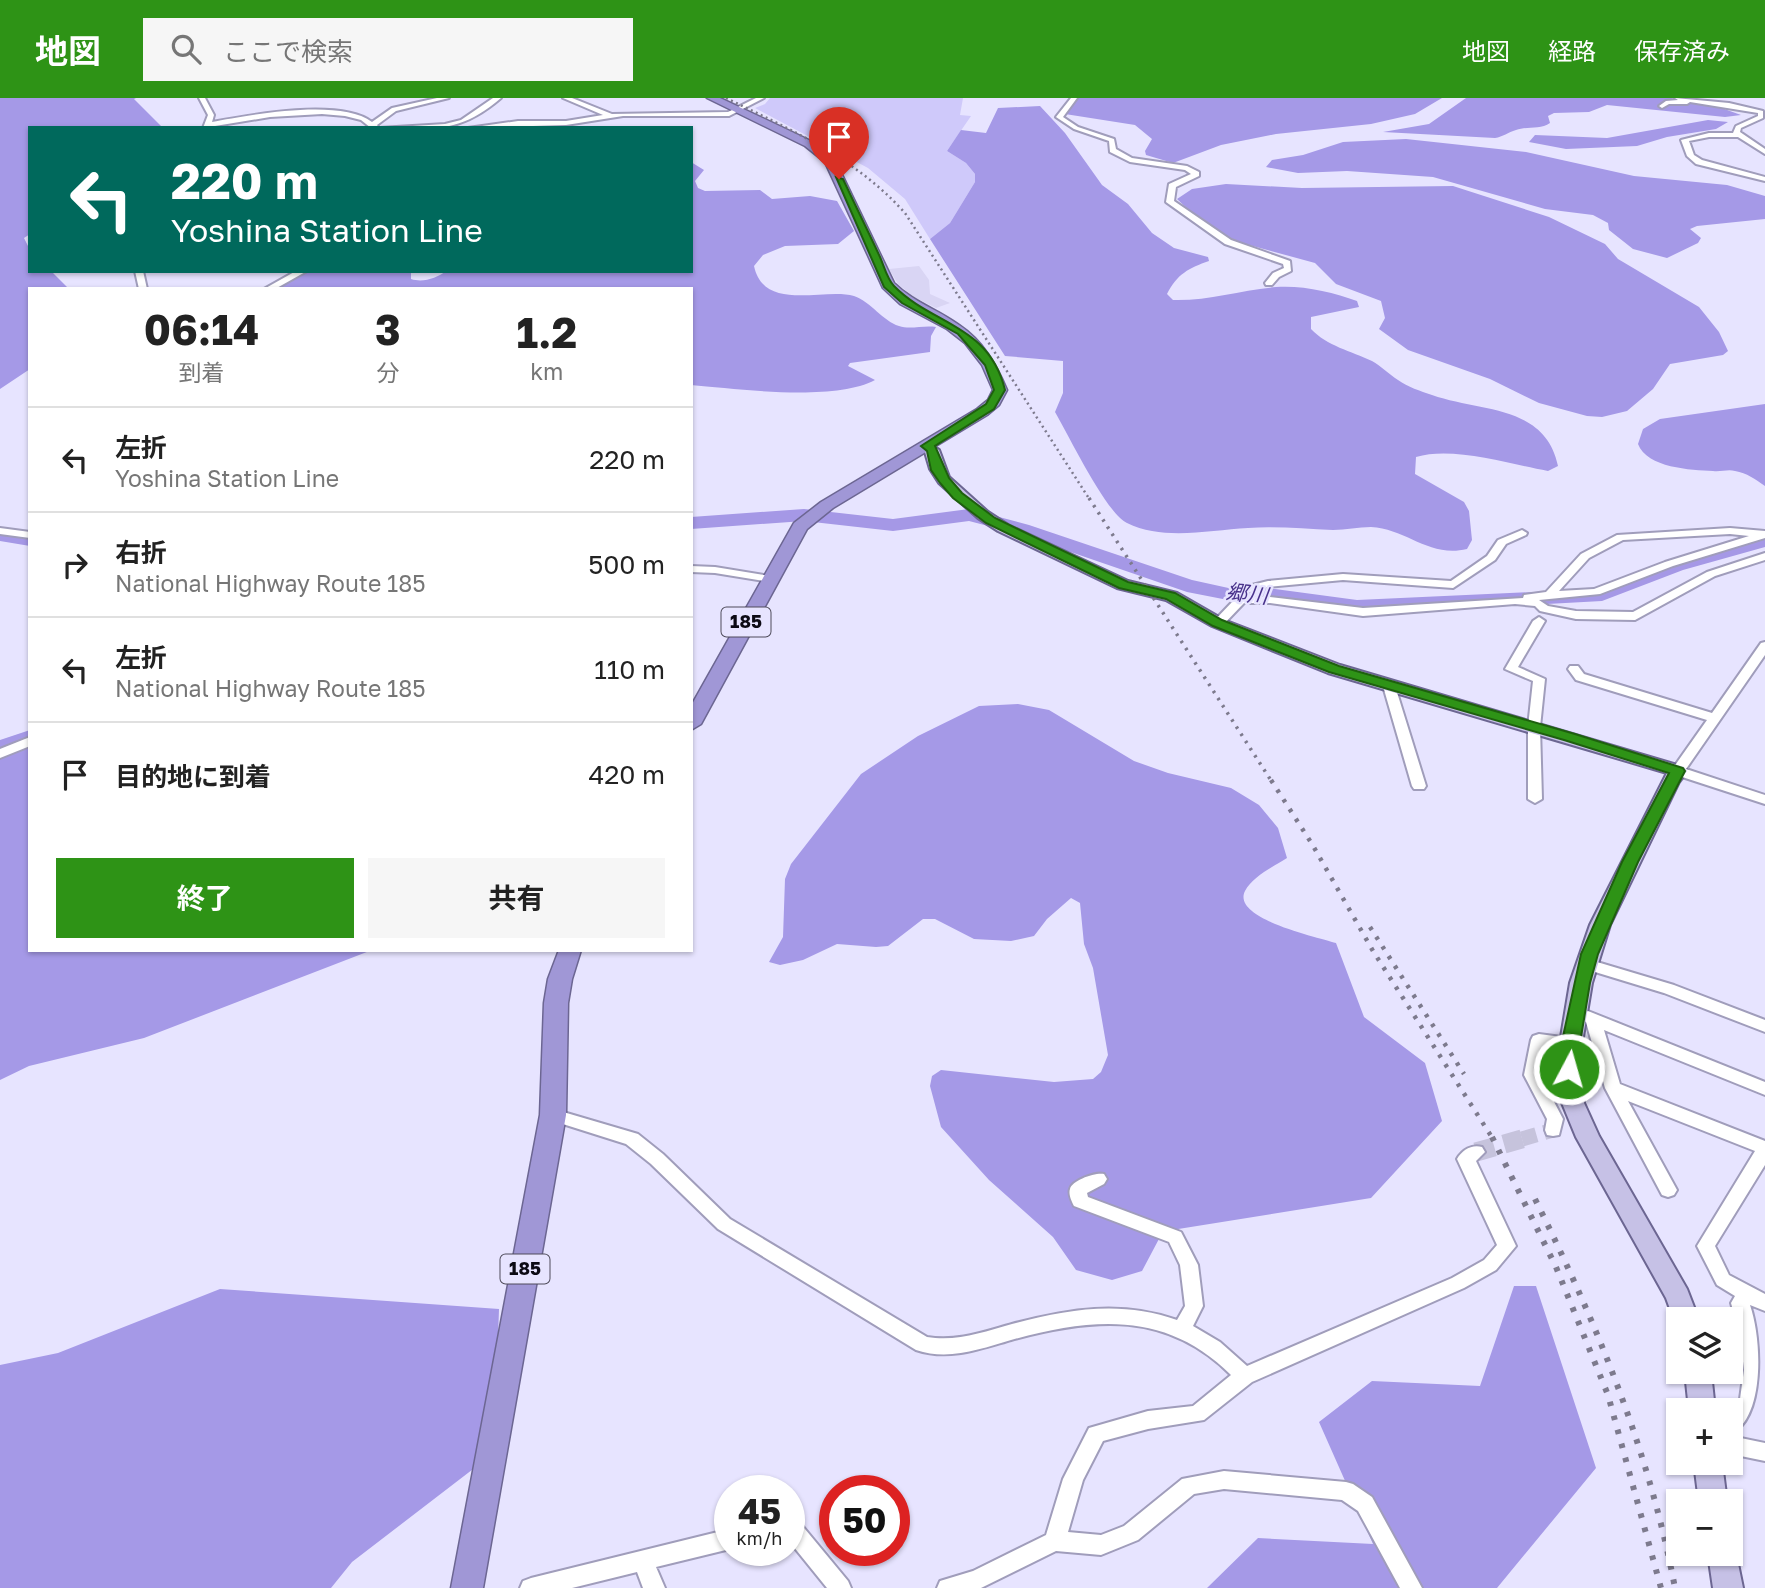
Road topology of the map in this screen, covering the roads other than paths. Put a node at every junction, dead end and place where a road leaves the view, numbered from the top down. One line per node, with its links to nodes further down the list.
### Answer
1 (202, 98): 13 (street)
2 (446, 98): 14 (street)
3 (497, 98): 15 (street)
4 (566, 98): 12 (street)
5 (712, 98): 11 (highway, 185)
6 (761, 98): 11 (street)
7 (1074, 98): 21 (street)
8 (1678, 98): 9 (street)
9 (1711, 102): 10 (street); 17 (street)
10 (1662, 106)
11 (740, 110): 12 (street); 23 (highway, 185)
12 (609, 115): 16 (street)
13 (207, 126): 14 (street)
14 (375, 126)
15 (450, 126)
16 (490, 126)
17 (1738, 135): 18 (street); 19 (street)
18 (1765, 152)
19 (1765, 179)
20 (299, 273): 22 (street)
21 (1269, 283)
22 (272, 287)
23 (927, 446): 30 (highway, 185); 35 (main road)
24 (0, 531): 27 (street)
25 (1522, 533): 31 (street)
26 (1765, 533): 32 (street); 32 (street)
27 (28, 536)
28 (1765, 556): 33 (street)
29 (693, 569): 30 (street)
30 (770, 579): 40 (highway, 185)
31 (1241, 597): 33 (street); 35 (street)
32 (1548, 597): 33 (street)
33 (1504, 600)
34 (1539, 621): 41 (street)
35 (1218, 623): 38 (main road)
36 (1763, 652): 39 (street)
37 (1574, 669): 39 (street)
38 (1389, 687): 41 (main road); 45 (street)
39 (1715, 718): 44 (street)
40 (693, 720)
41 (1534, 727): 44 (main road); 46 (street)
42 (28, 742): 43 (street)
43 (0, 754)
44 (1678, 771): 47 (street); 49 (main road)
45 (1419, 786)
46 (1535, 799)
47 (1765, 800)
48 (569, 952): 55 (highway, 185)
49 (1587, 964): 50 (main road); 51 (street)
50 (1585, 1017): 52 (main road); 53 (street); 54 (street)
51 (1765, 1026)
52 (1571, 1042): 56 (street); 62 (main road)
53 (1613, 1088): 57 (street); 60 (street)
54 (1765, 1089)
55 (553, 1115): 63 (street); 73 (highway, 185)
56 (1553, 1129)
57 (1765, 1149): 61 (street)
58 (1476, 1152): 64 (street)
59 (1098, 1179): 63 (street)
60 (1668, 1190)
61 (1757, 1298): 65 (street)
62 (1682, 1307)
63 (1181, 1331): 64 (street)
64 (1245, 1376): 68 (street)
65 (1743, 1416)
66 (1743, 1447): 67 (street)
67 (1765, 1452)
68 (1055, 1541): 77 (street); 78 (street)
69 (714, 1543): 71 (street)
70 (805, 1545): 76 (street)
71 (643, 1560): 74 (street); 75 (street)
72 (1724, 1566): 79 (main road)
73 (467, 1588)
74 (531, 1588)
75 (654, 1588)
76 (840, 1588)
77 (948, 1588)
78 (1411, 1588)
79 (1728, 1588)

